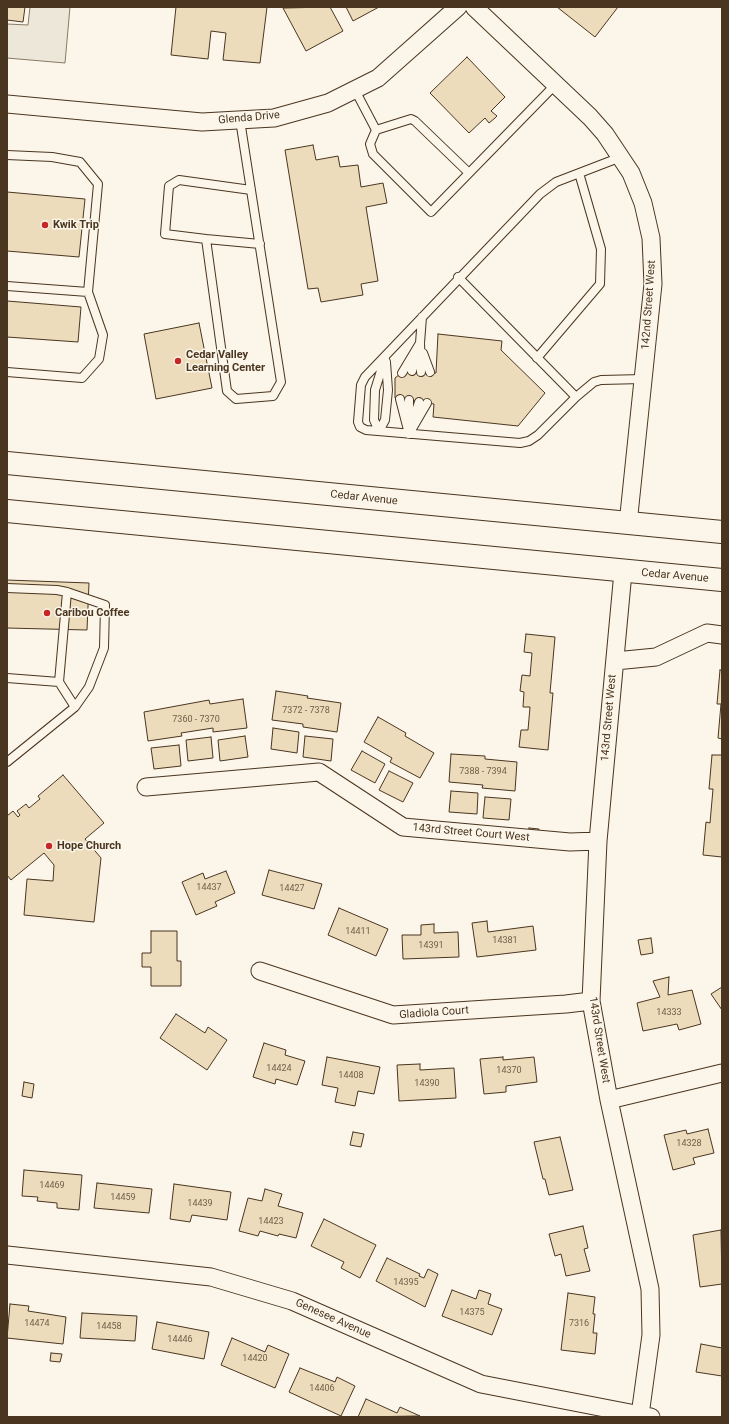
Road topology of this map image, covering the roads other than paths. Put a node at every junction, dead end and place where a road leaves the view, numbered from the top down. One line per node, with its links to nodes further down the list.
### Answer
1 (458, 7): 4 (street, Glenda Drive)
2 (474, 7): 3 (street, 142nd Street West)
3 (555, 85): 9 (street, 142nd Street West); 10 (lane)
4 (355, 90): 6 (street, Glenda Drive); 7 (lane)
5 (7, 104): 6 (street, Glenda Drive)
6 (240, 120): 12 (lane)
7 (376, 130): 10 (lane); 10 (lane)
8 (7, 155): 17 (lane)
9 (622, 156): 11 (lane); 27 (street, 142nd Street West)
10 (469, 173)
11 (579, 173): 15 (lane); 21 (lane)
12 (251, 190): 13 (lane); 14 (lane)
13 (206, 239): 14 (lane); 14 (lane)
14 (260, 244)
15 (458, 277): 18 (lane); 21 (lane)
16 (7, 286): 17 (lane)
17 (88, 292): 23 (lane)
18 (422, 317): 19 (lane); 20 (lane)
19 (420, 343): 22 (lane); 24 (lane); 25 (lane); 26 (lane)
20 (386, 355): 32 (lane); 32 (lane); 32 (lane)
21 (537, 358): 28 (lane)
22 (412, 371)
23 (7, 372)
24 (422, 372)
25 (430, 372)
26 (402, 373)
27 (643, 379): 28 (lane); 36 (street, 142nd Street West)
28 (576, 397): 33 (lane)
29 (400, 399): 33 (lane)
30 (409, 400): 33 (lane)
31 (423, 402): 33 (lane)
32 (378, 431): 33 (lane)
33 (409, 434)
34 (7, 463): 36 (highway, Cedar Avenue)
35 (7, 511): 38 (highway, Cedar Avenue)
36 (628, 524): 37 (highway, Cedar Avenue)
37 (722, 532)
38 (623, 572): 39 (highway, Cedar Avenue); 43 (street, 143rd Street West)
39 (722, 580)
40 (7, 588): 41 (lane)
41 (66, 592): 45 (lane); 46 (lane)
42 (722, 635): 43 (street, 143rd Street West)
43 (615, 661): 49 (street, 143rd Street West)
44 (7, 678): 45 (lane)
45 (59, 682): 46 (lane)
46 (75, 707): 47 (lane)
47 (7, 762)
48 (146, 787): 49 (street, 143rd Street Court West)
49 (598, 841): 51 (street, 143rd Street West)
50 (260, 971): 51 (street, Gladiola Court)
51 (591, 1001): 53 (street, 143rd Street West)
52 (722, 1073): 53 (street)
53 (609, 1100): 55 (street, 143rd Street West)
54 (7, 1255): 55 (street, Genesee Avenue)
55 (645, 1416)

